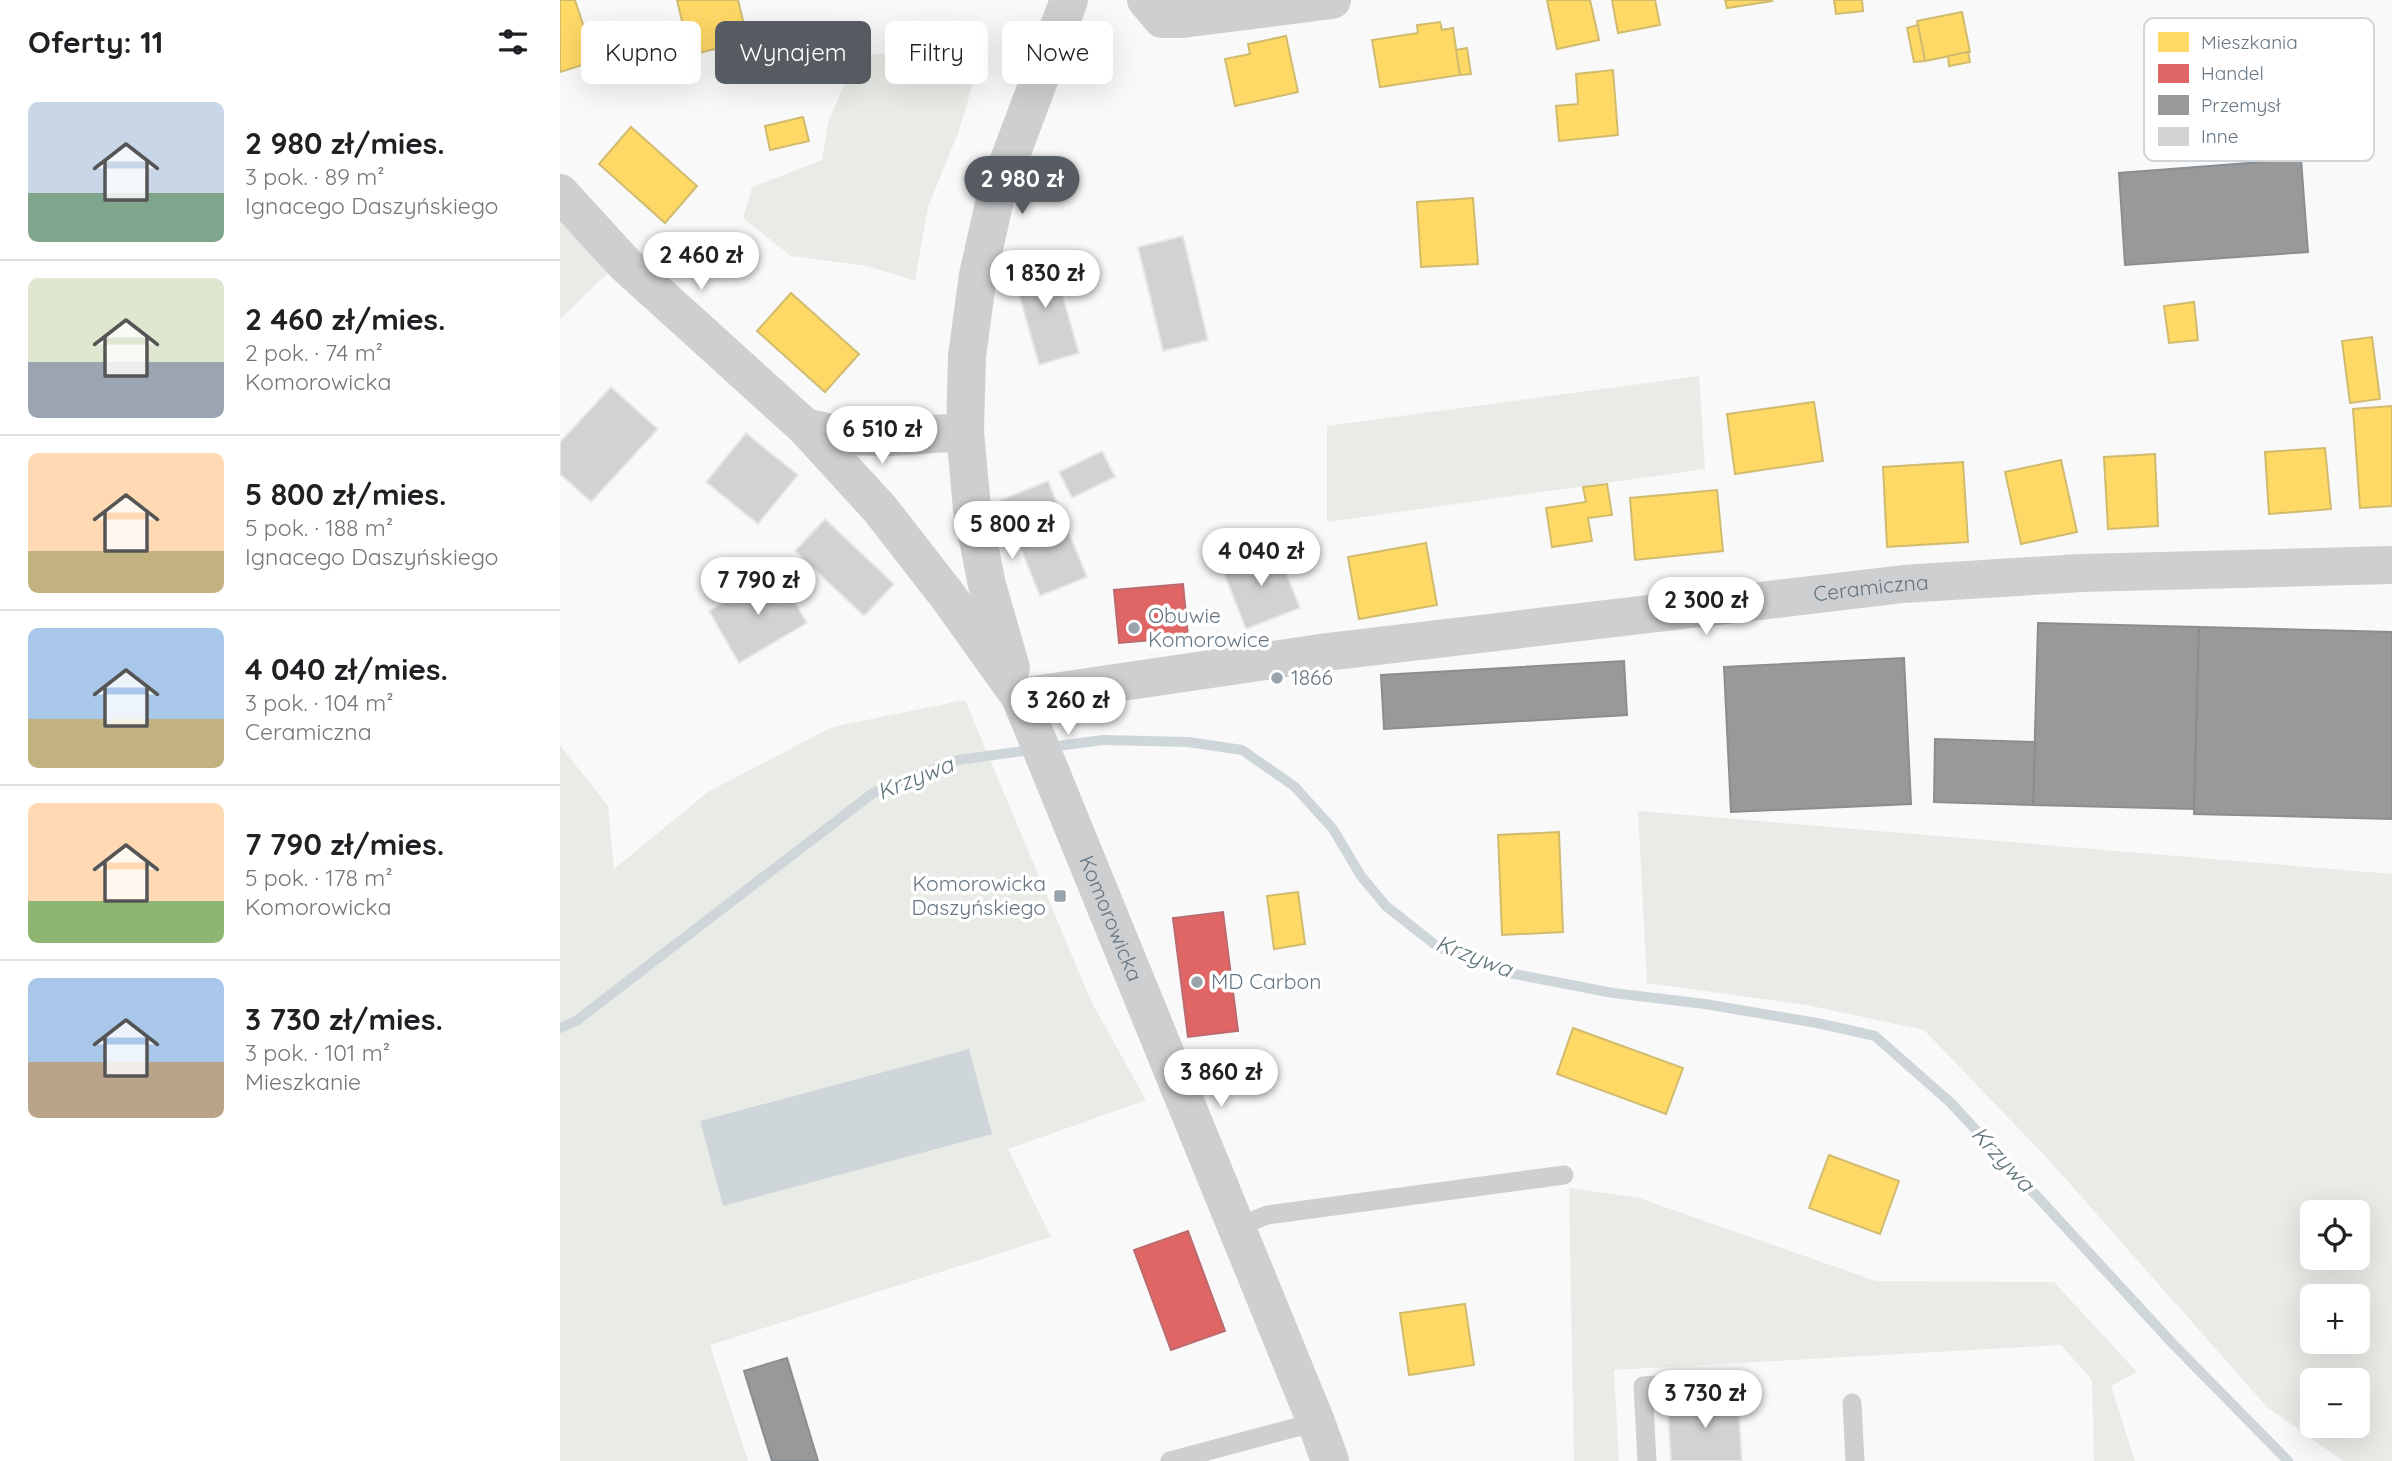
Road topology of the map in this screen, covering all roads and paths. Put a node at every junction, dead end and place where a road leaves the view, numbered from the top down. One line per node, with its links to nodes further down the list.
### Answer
1 (1069, 0): 6 (street)
2 (1146, 0): 3 (street)
3 (1332, 0)
4 (560, 194): 5 (street, Komorowicka)
5 (805, 427): 6 (street, Komorowicka); 8 (street, Komorowicka)
6 (965, 432): 8 (street)
7 (2392, 565): 8 (street, Ceramiczna)
8 (1024, 707): 10 (street, Komorowicka)
9 (1564, 1175): 10 (lane)
10 (1237, 1227): 13 (street, Komorowicka)
11 (1702, 1382): 16 (lane)
12 (1852, 1403): 17 (lane)
13 (1316, 1422): 14 (lane); 15 (street, Komorowicka)
14 (1170, 1461)
15 (1330, 1461)
16 (1647, 1461)
17 (1855, 1461)

